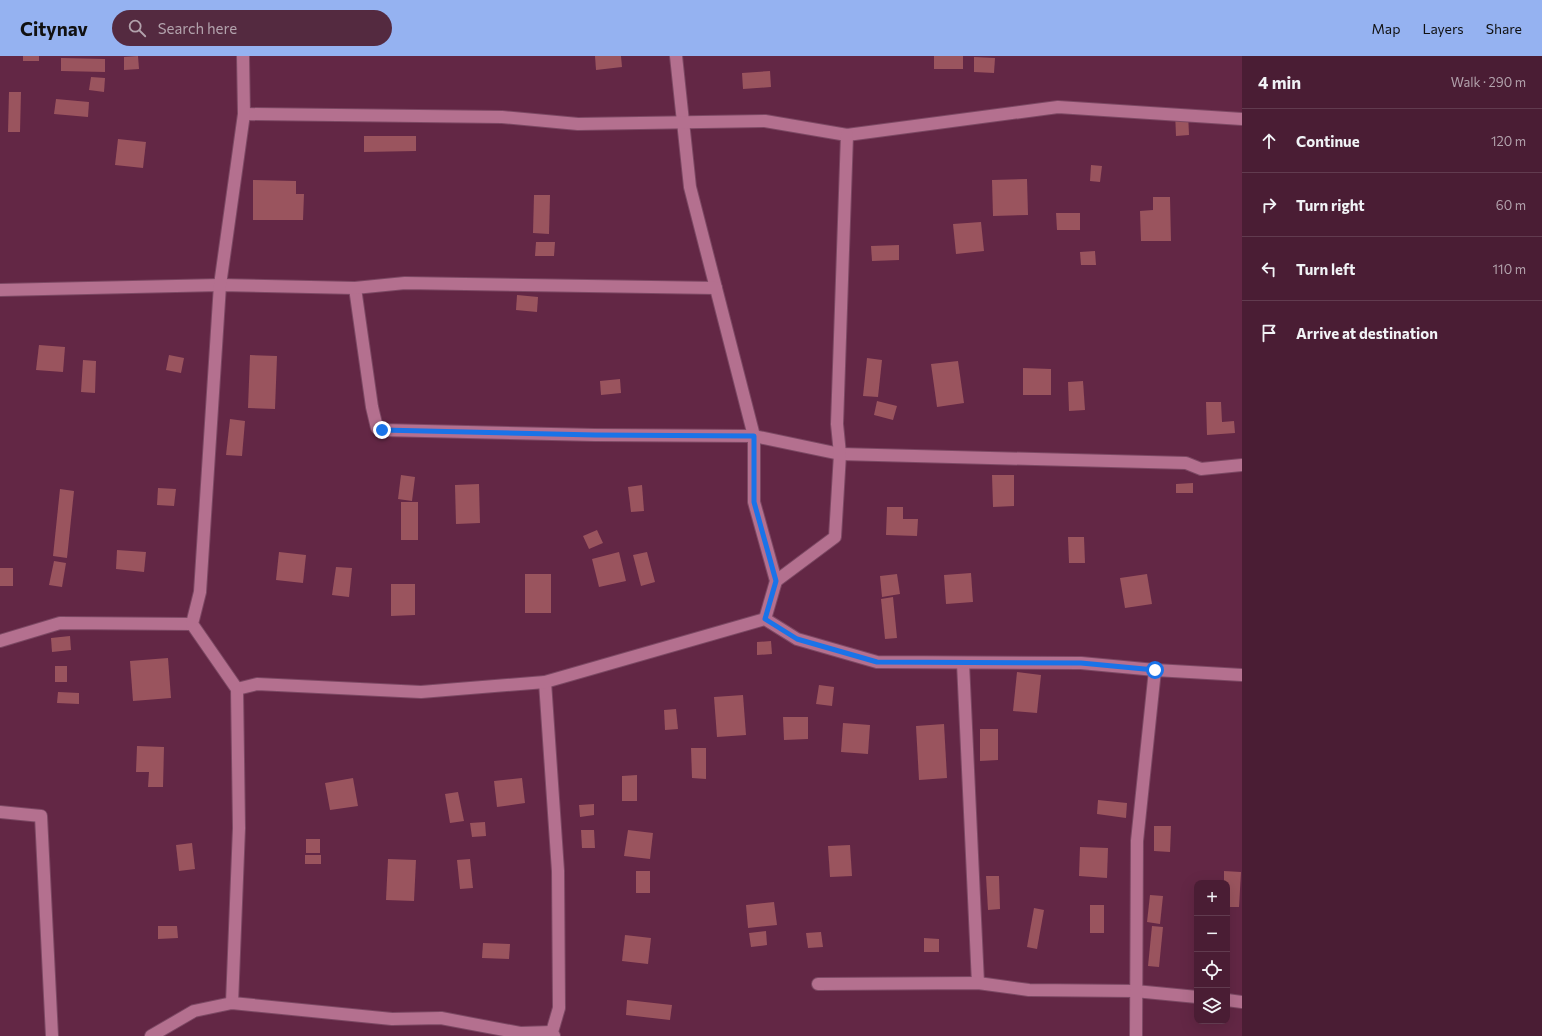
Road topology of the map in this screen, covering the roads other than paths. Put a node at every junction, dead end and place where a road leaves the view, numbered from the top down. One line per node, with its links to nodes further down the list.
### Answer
1 (243, 56): 3 (street)
2 (676, 56): 5 (street)
3 (244, 114): 5 (street); 7 (street)
4 (1242, 119): 6 (street)
5 (683, 121): 6 (street); 9 (street)
6 (846, 135): 12 (street)
7 (220, 284): 8 (street); 10 (street); 16 (street)
8 (355, 288): 9 (street); 11 (street)
9 (716, 288): 11 (street)
10 (0, 290)
11 (754, 436): 12 (street); 14 (street)
12 (840, 454): 13 (street); 14 (street)
13 (1242, 465)
14 (776, 581): 15 (street)
15 (765, 619): 18 (street); 21 (street)
16 (192, 624): 17 (street); 22 (street)
17 (0, 641)
18 (963, 663): 19 (street); 24 (street)
19 (1155, 670): 20 (street); 26 (street)
20 (1242, 675)
21 (545, 682): 22 (street); 31 (street)
22 (237, 689): 30 (street)
23 (0, 812): 32 (street)
24 (978, 983): 25 (street); 26 (street)
25 (818, 984)
26 (1135, 991): 27 (street); 34 (street)
27 (1194, 997)
28 (1230, 1000): 29 (street)
29 (1242, 1002)
30 (232, 1003): 31 (street); 33 (street)
31 (553, 1034)
32 (52, 1036)
33 (151, 1036)
34 (1136, 1036)

